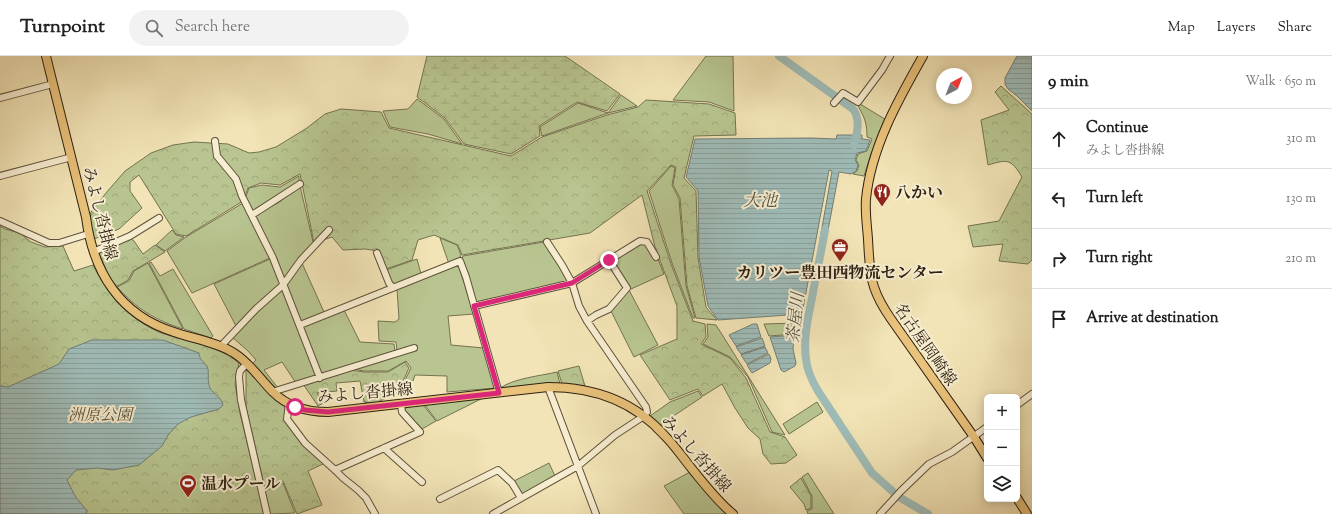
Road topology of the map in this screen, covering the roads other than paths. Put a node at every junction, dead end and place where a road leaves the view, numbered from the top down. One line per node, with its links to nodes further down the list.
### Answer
1 (46, 56): 4 (main road, みよし沓掛線)
2 (890, 56): 6 (street)
3 (920, 58): 40 (main road, 名古屋岡崎線)
4 (53, 84): 5 (street); 8 (main road, みよし沓掛線)
5 (0, 98)
6 (834, 103)
7 (215, 141): 11 (street)
8 (72, 157): 9 (street); 15 (main road, みよし沓掛線)
9 (0, 176)
10 (300, 184): 11 (street)
11 (252, 215): 22 (street)
12 (159, 218): 17 (street)
13 (0, 221): 15 (street)
14 (329, 230): 22 (street)
15 (88, 234): 17 (main road, みよし沓掛線)
16 (547, 242): 21 (street)
17 (93, 252): 27 (main road, みよし沓掛線)
18 (377, 253): 23 (street)
19 (656, 257): 20 (street)
20 (609, 260): 21 (street); 25 (street)
21 (572, 283): 24 (street); 25 (street)
22 (284, 285): 26 (street); 27 (street)
23 (393, 288): 24 (street); 26 (street)
24 (474, 306): 33 (street)
25 (587, 321): 38 (street)
26 (300, 325): 30 (street)
27 (221, 346): 29 (main road, みよし沓掛線)
28 (414, 348): 30 (street)
29 (247, 363): 32 (main road, みよし沓掛線); 50 (street)
30 (320, 378): 32 (street)
31 (548, 387): 33 (main road, みよし沓掛線); 38 (main road, みよし沓掛線); 43 (street)
32 (272, 392): 36 (main road, みよし沓掛線)
33 (499, 393): 37 (main road, みよし沓掛線)
34 (1032, 394): 35 (street)
35 (1020, 403)
36 (289, 404): 37 (main road, みよし沓掛線); 44 (street)
37 (400, 404): 41 (street)
38 (644, 416): 43 (street); 55 (main road, みよし沓掛線)
39 (984, 429): 40 (street)
40 (974, 437): 42 (main road, 名古屋岡崎線); 56 (street)
41 (384, 448): 44 (street); 45 (street)
42 (984, 453)
43 (578, 466): 46 (street); 54 (street)
44 (335, 470): 49 (street)
45 (422, 482)
46 (521, 498): 47 (street); 53 (street)
47 (440, 499)
48 (1020, 502): 57 (main road)
49 (371, 508): 51 (street); 52 (street)
50 (267, 514)
51 (368, 514)
52 (375, 514)
53 (493, 514)
54 (596, 514)
55 (733, 514)
56 (880, 514)
57 (1028, 514)

